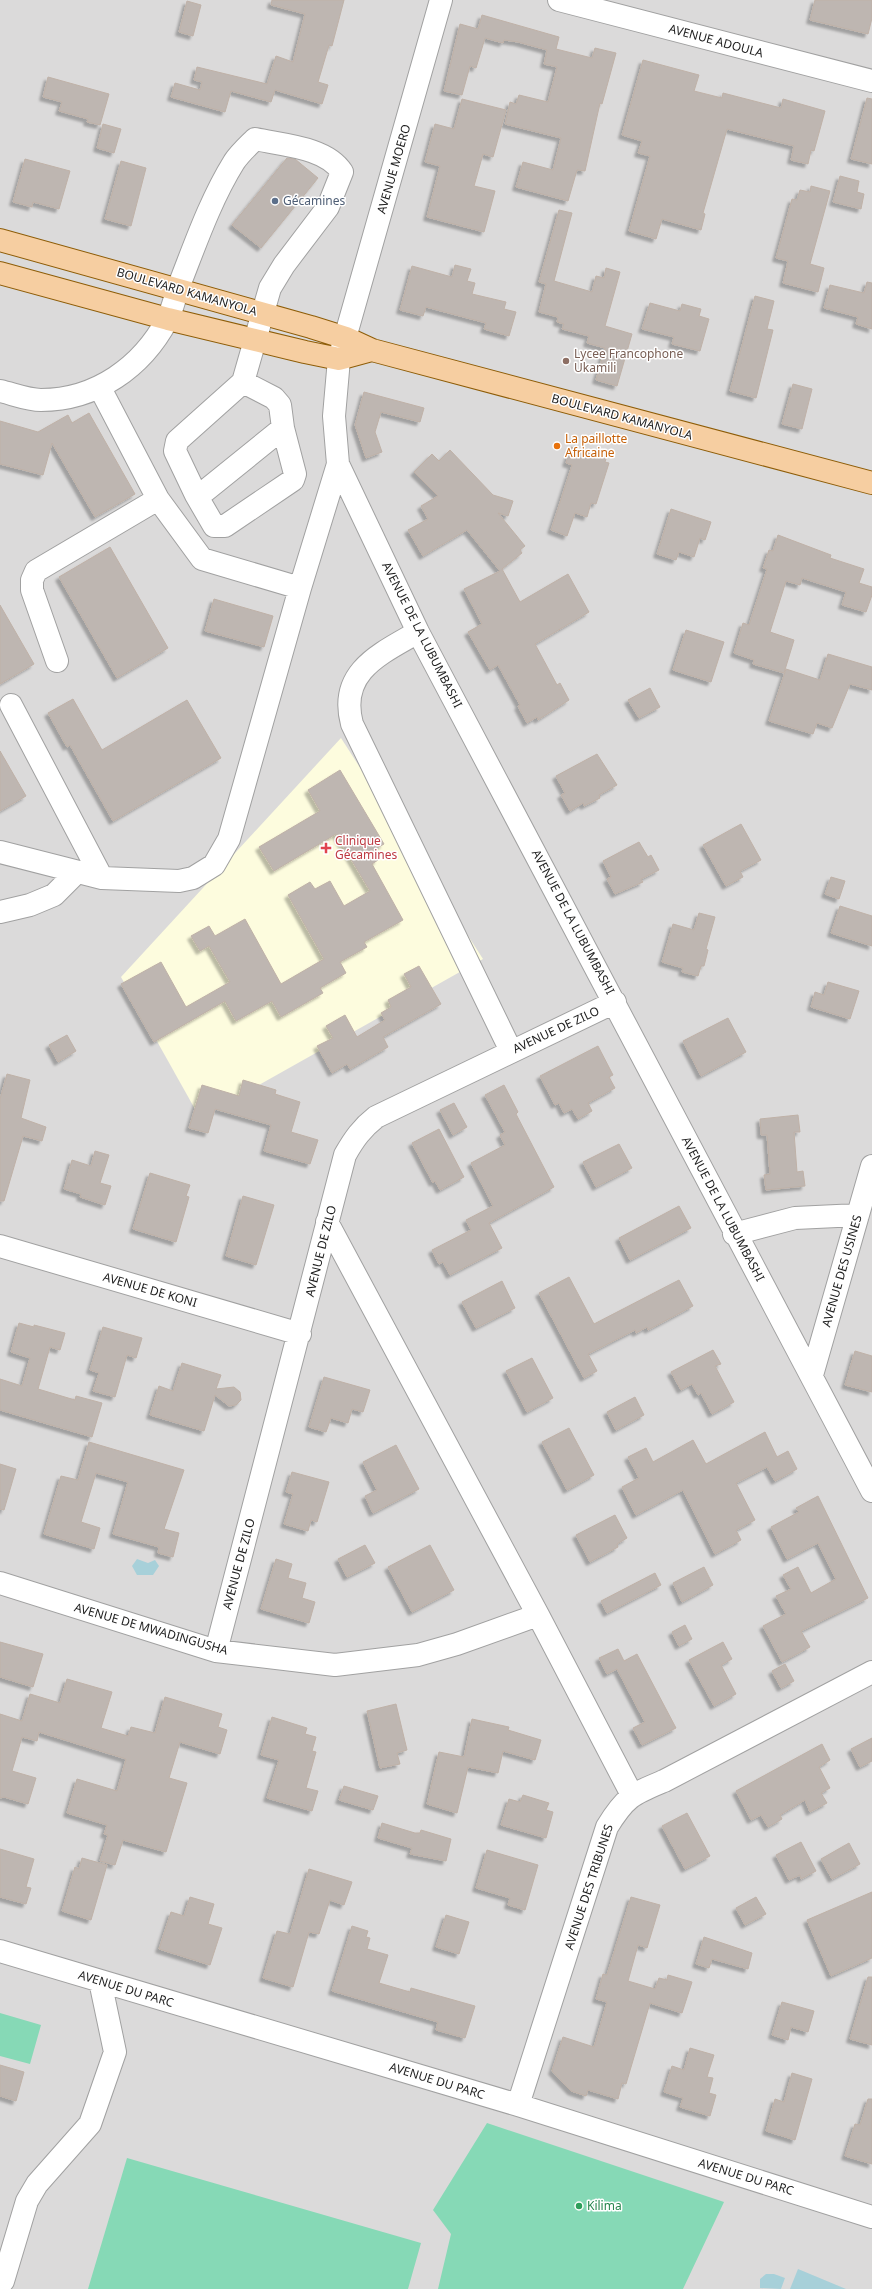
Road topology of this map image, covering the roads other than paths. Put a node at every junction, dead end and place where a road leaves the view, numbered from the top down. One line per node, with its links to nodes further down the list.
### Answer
1 (441, 0): 9 (street, AVENUE MOERO)
2 (559, 0): 3 (street, AVENUE ADOULA)
3 (872, 81)
4 (0, 240): 6 (main road, BOULEVARD KAMANYOLA)
5 (0, 273): 8 (main road)
6 (177, 290): 7 (main road, BOULEVARD KAMANYOLA); 7 (street); 8 (street)
7 (263, 314): 9 (main road, BOULEVARD KAMANYOLA); 10 (street)
8 (168, 319): 10 (main road); 14 (street)
9 (346, 338): 11 (main road, BOULEVARD KAMANYOLA); 12 (street, AVENUE DE LA LUBUMBASHI)
10 (256, 340): 12 (main road); 13 (street)
11 (372, 350): 12 (main road); 18 (main road, BOULEVARD KAMANYOLA)
12 (339, 359): 17 (street, AVENUE DE LA LUBUMBASHI)
13 (243, 382): 16 (street); 19 (street)
14 (100, 388): 15 (street); 20 (street)
15 (0, 391)
16 (283, 428): 19 (street); 19 (street)
17 (338, 464): 21 (street); 22 (street, AVENUE DE LA LUBUMBASHI)
18 (872, 483)
19 (196, 495)
20 (158, 499): 21 (street); 23 (street)
21 (300, 588): 27 (street)
22 (418, 632): 29 (street, AVENUE DE LA LUBUMBASHI); 30 (street)
23 (57, 661)
24 (11, 705): 27 (street)
25 (0, 852): 26 (street)
26 (77, 872): 27 (street); 28 (street)
27 (102, 878)
28 (0, 912)
29 (615, 1002): 30 (street, AVENUE DE ZILO); 34 (street, AVENUE DE LA LUBUMBASHI)
30 (511, 1051): 33 (street, AVENUE DE ZILO)
31 (872, 1166): 32 (street, AVENUE DES USINES)
32 (858, 1215): 34 (street); 37 (street, AVENUE DES USINES)
33 (327, 1222): 36 (street, AVENUE DE ZILO); 40 (street)
34 (734, 1234): 37 (street, AVENUE DE LA LUBUMBASHI)
35 (0, 1246): 36 (street, AVENUE DE KONI)
36 (300, 1334): 41 (street, AVENUE DE ZILO)
37 (812, 1376): 38 (street, AVENUE DE LA LUBUMBASHI)
38 (872, 1491)
39 (0, 1583): 41 (street, AVENUE DE MWADINGUSHA)
40 (538, 1615): 41 (street, AVENUE DE MWADINGUSHA); 43 (street)
41 (216, 1651)
42 (872, 1672): 43 (street, AVENUE DES TRIBUNES)
43 (632, 1795): 46 (street, AVENUE DES TRIBUNES)
44 (0, 1951): 45 (street, AVENUE DU PARC)
45 (100, 1981): 46 (street, AVENUE DU PARC); 48 (street)
46 (518, 2105): 47 (street, AVENUE DU PARC)
47 (872, 2217)
48 (3, 2281)

